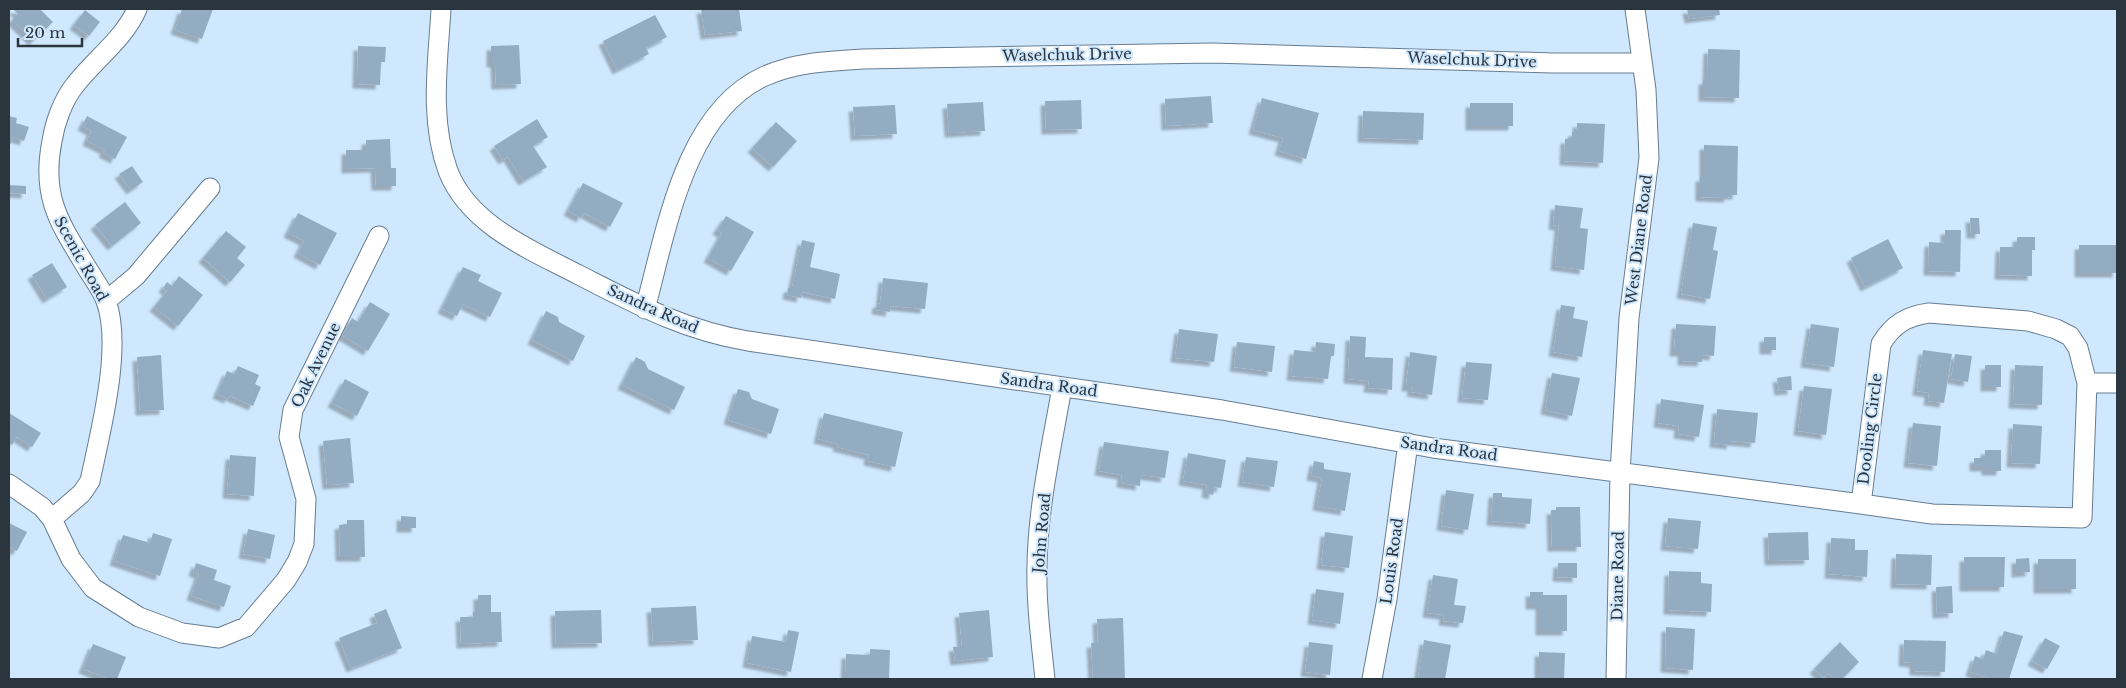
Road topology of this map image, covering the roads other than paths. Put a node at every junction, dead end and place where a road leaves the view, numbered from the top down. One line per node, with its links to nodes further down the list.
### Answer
1 (137, 9): 7 (street, Scenic Road)
2 (441, 9): 8 (street, Sandra Road)
3 (1635, 9): 4 (street, West Diane Road)
4 (1642, 62): 8 (street, Waselchuk Drive); 13 (street, West Diane Road)
5 (210, 188): 7 (street)
6 (379, 236): 16 (street, Oak Avenue)
7 (106, 301): 16 (street, Scenic Road)
8 (645, 309): 11 (street, Sandra Road)
9 (2087, 383): 10 (street); 15 (street, Dooling Circle); 15 (street, Dooling Circle)
10 (2117, 383)
11 (1062, 387): 12 (street, Sandra Road); 17 (street, John Road)
12 (1408, 443): 13 (street, Sandra Road); 18 (street, Louis Road)
13 (1620, 472): 15 (street, Sandra Road); 19 (street, Diane Road)
14 (9, 484): 16 (street, Oak Avenue)
15 (1861, 504)
16 (52, 518)
17 (1045, 679)
18 (1372, 679)
19 (1616, 679)

